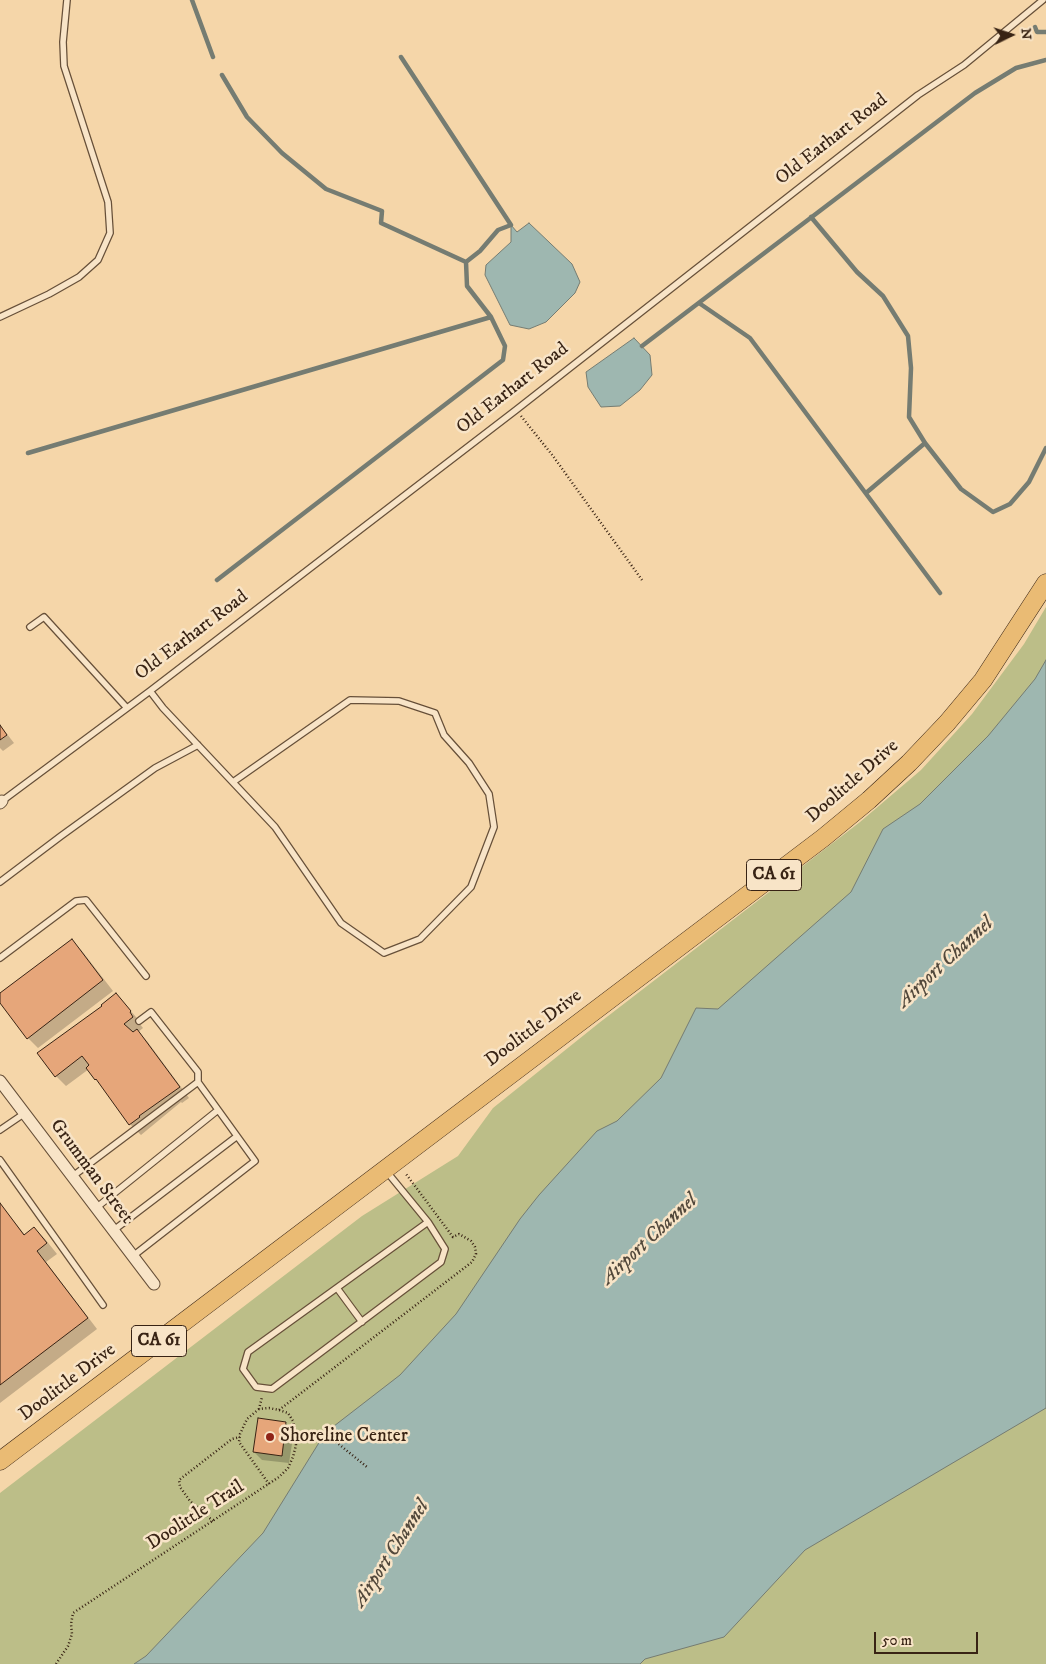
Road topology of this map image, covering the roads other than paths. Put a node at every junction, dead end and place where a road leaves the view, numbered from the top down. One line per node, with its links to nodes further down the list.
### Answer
1 (67, 0): 3 (lane)
2 (1044, 0): 6 (lane, Old Earhart Road)
3 (0, 317)
4 (1046, 583): 22 (main road, Doolittle Drive / CA 61)
5 (30, 627): 7 (lane)
6 (150, 691): 7 (lane, Old Earhart Road); 8 (lane)
7 (127, 708): 10 (lane, Old Earhart Road)
8 (198, 745): 9 (lane); 11 (lane)
9 (233, 782): 9 (lane)
10 (1, 802)
11 (0, 882)
12 (0, 958): 13 (lane)
13 (146, 976)
14 (138, 1021): 16 (lane)
15 (0, 1081): 18 (street, Grumman Street)
16 (198, 1082): 17 (lane); 23 (lane)
17 (218, 1110): 20 (lane); 24 (lane)
18 (25, 1113): 19 (lane); 23 (street, Grumman Street)
19 (0, 1130)
20 (236, 1137): 26 (lane); 27 (lane)
21 (0, 1160): 30 (lane)
22 (385, 1169): 25 (lane); 32 (main road, Doolittle Drive / CA 61)
23 (73, 1176): 24 (street, Grumman Street)
24 (96, 1208): 26 (street, Grumman Street)
25 (428, 1222): 29 (lane); 31 (lane)
26 (114, 1230): 27 (street, Grumman Street)
27 (133, 1256): 28 (street, Grumman Street)
28 (154, 1284)
29 (337, 1288): 31 (lane); 31 (lane)
30 (103, 1305)
31 (362, 1322)
32 (0, 1461)

